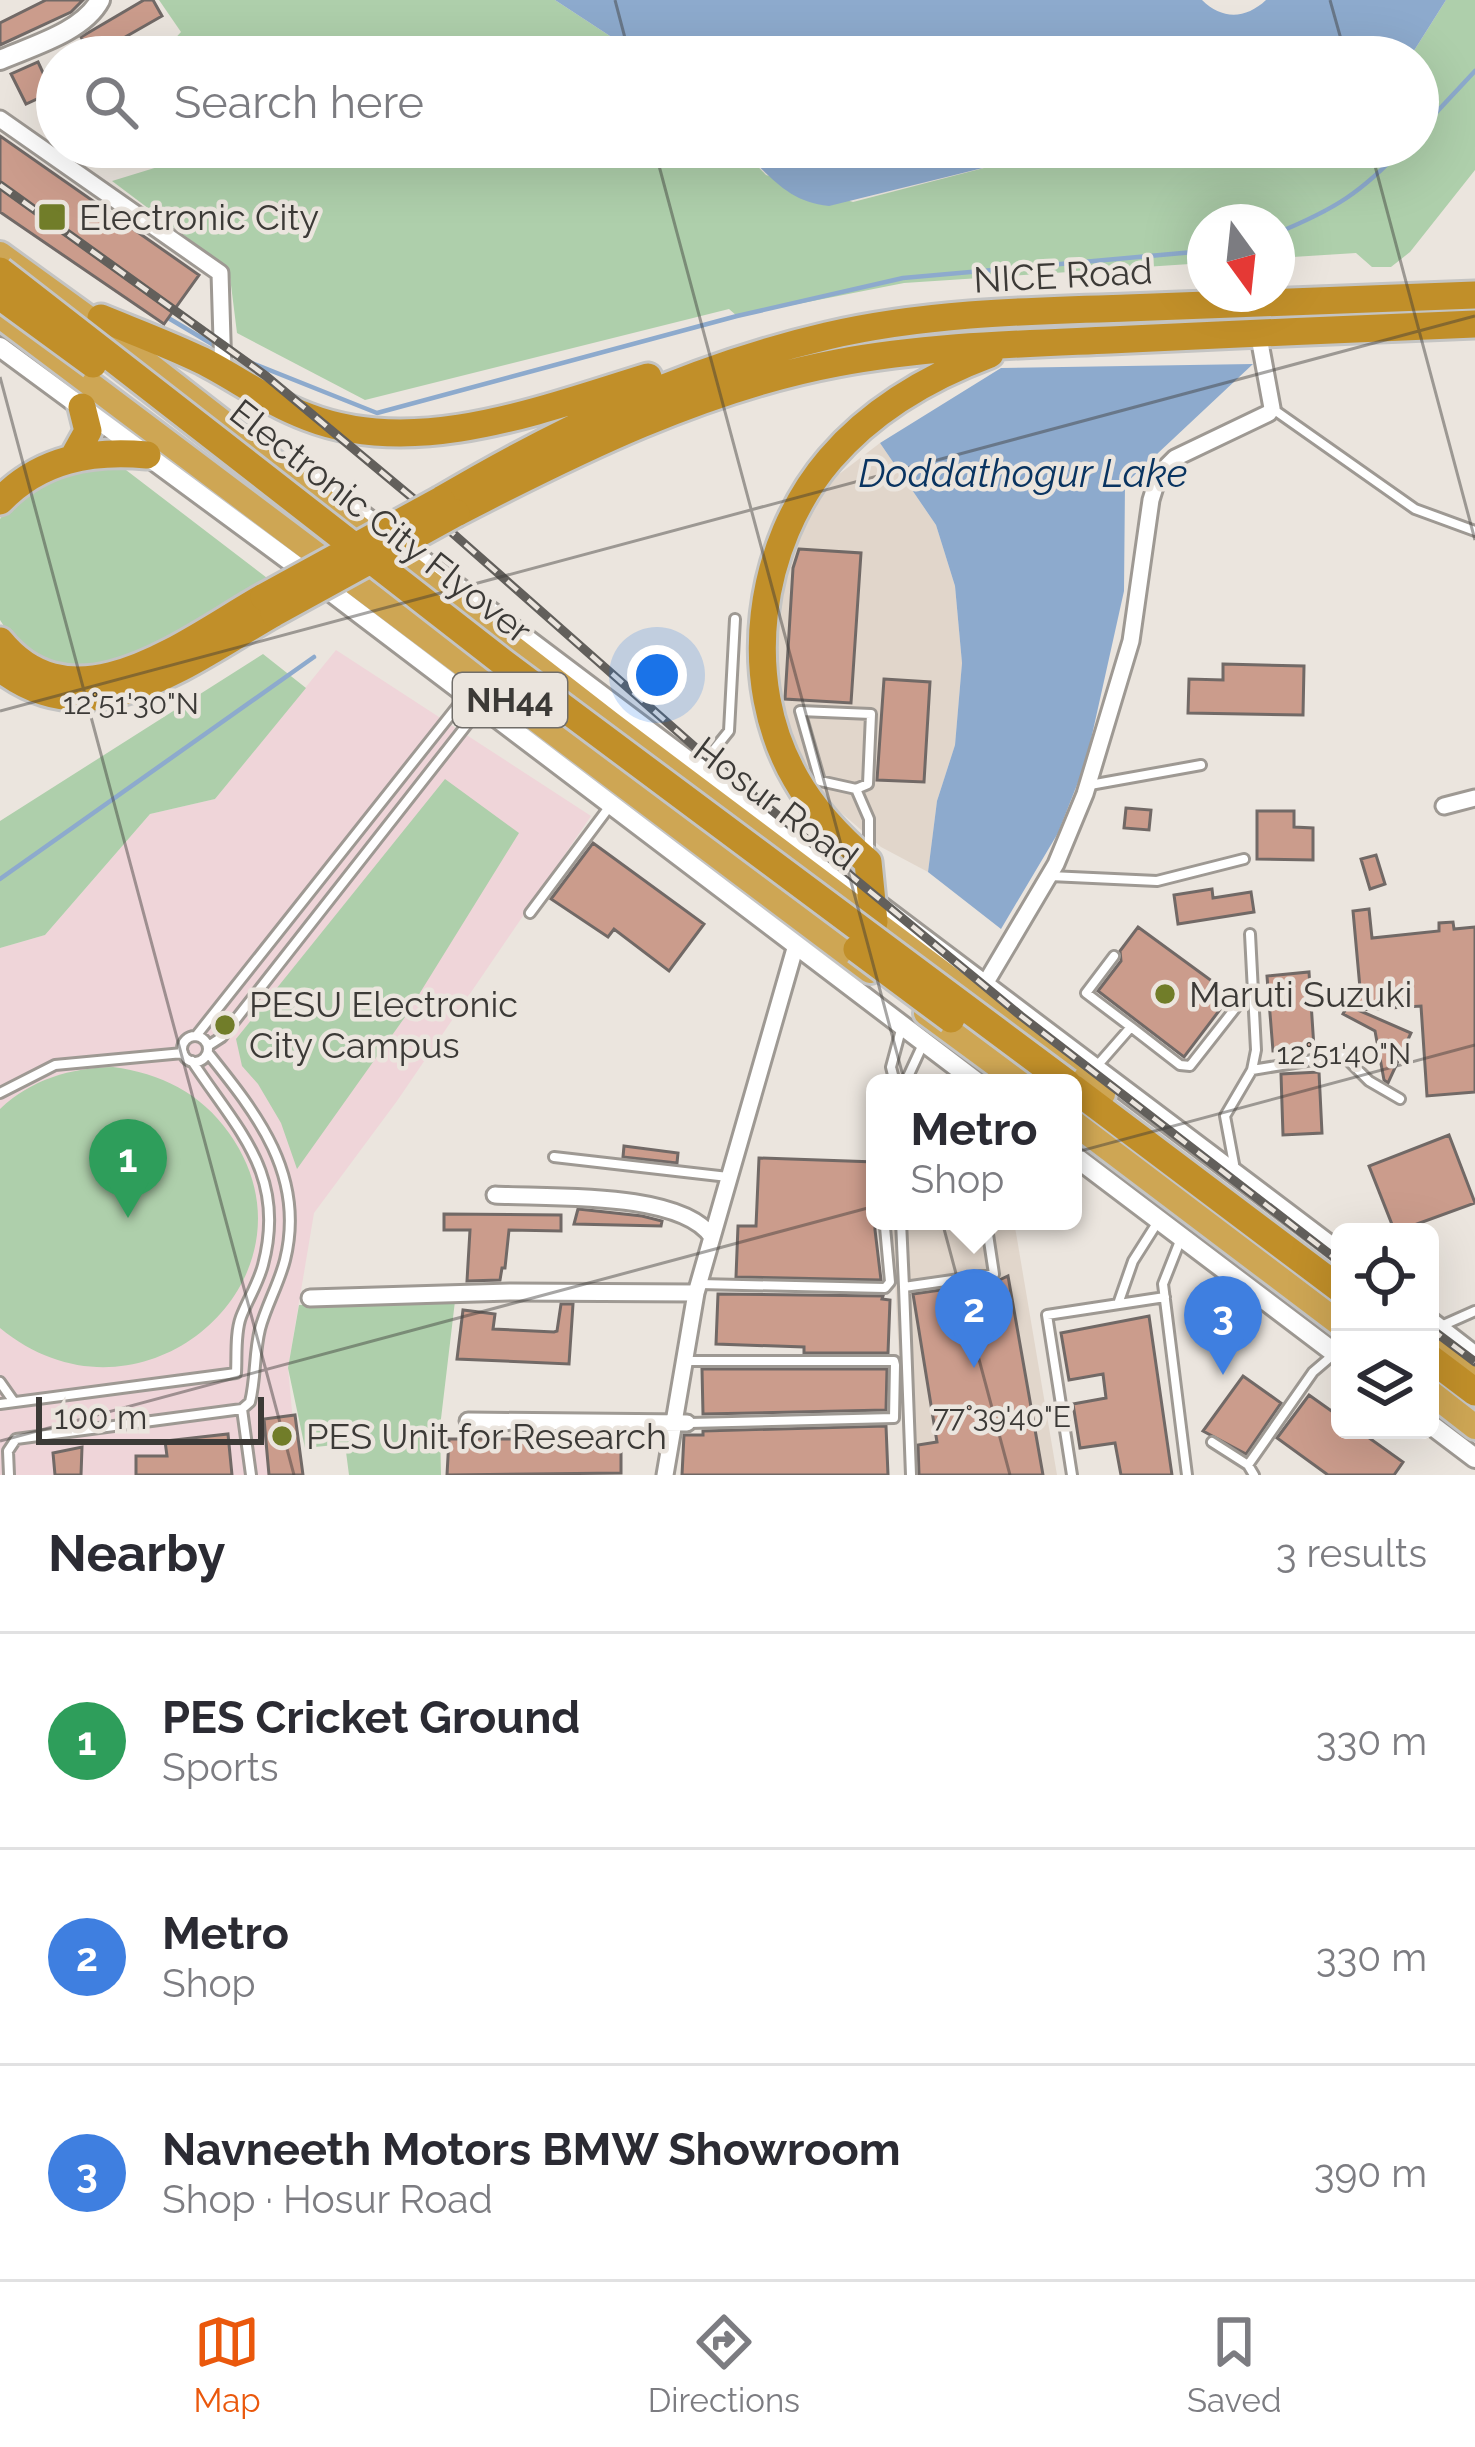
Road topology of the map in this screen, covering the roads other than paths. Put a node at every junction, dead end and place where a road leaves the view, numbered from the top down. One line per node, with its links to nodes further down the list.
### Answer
1 (100, 0): 2 (street)
2 (54, 36)
3 (36, 44): 4 (street)
4 (0, 61)
5 (0, 119): 6 (street)
6 (36, 144)
7 (70, 168): 20 (street)
8 (0, 241): 14 (street, Hosur Road)
9 (0, 254): 43 (highway, Hosur Road / NH44)
10 (0, 271): 64 (highway, Electronic City Flyover, bridge)
11 (1475, 295): 19 (highway, NICE Road)
12 (0, 296): 63 (highway, Electronic City Flyover, bridge)
13 (0, 316): 32 (highway, NH44)
14 (101, 318): 20 (highway); 34 (street, Hosur Road)
15 (1475, 324): 16 (highway, NICE Road)
16 (1258, 332): 17 (highway, NICE Road); 22 (street)
17 (1016, 344): 26 (highway); 41 (highway)
18 (0, 346): 21 (street)
19 (732, 362): 20 (highway); 26 (highway)
20 (223, 373)
21 (82, 407): 23 (street); 24 (highway)
22 (1272, 408): 27 (lane); 35 (street)
23 (146, 454): 24 (highway); 32 (street)
24 (74, 458): 25 (highway)
25 (0, 501)
26 (449, 506): 28 (highway, bridge)
27 (1475, 531)
28 (269, 605): 30 (highway); 31 (highway)
29 (734, 619): 34 (lane)
30 (0, 641)
31 (0, 668)
32 (480, 692): 38 (street); 52 (lane); 54 (lane); 62 (highway, NH44)
33 (1201, 765): 35 (lane)
34 (700, 768): 43 (street, Hosur Road)
35 (1088, 785): 42 (street)
36 (856, 789): 36 (lane); 41 (lane)
37 (1475, 798): 39 (street)
38 (611, 805): 44 (lane); 46 (street)
39 (1444, 806)
40 (1244, 859): 42 (lane)
41 (868, 862): 43 (highway)
42 (1049, 876): 48 (street)
43 (873, 910): 48 (street); 82 (highway, Hosur Road / NH44)
44 (530, 914)
45 (1250, 934): 58 (lane)
46 (796, 946): 50 (street); 73 (street)
47 (1114, 956): 51 (lane)
48 (985, 984): 57 (street)
49 (1241, 1001): 51 (lane)
50 (902, 1025): 53 (street); 59 (lane)
51 (1131, 1027): 57 (lane)
52 (196, 1036): 54 (lane); 55 (lane)
53 (924, 1042): 60 (lane); 61 (street)
54 (208, 1049): 56 (lane); 87 (lane)
55 (183, 1053): 56 (lane); 65 (lane)
56 (192, 1061): 86 (lane)
57 (1095, 1067): 72 (street)
58 (1252, 1070): 67 (lane); 72 (lane)
59 (893, 1074)
60 (909, 1074)
61 (966, 1074)
62 (1009, 1074)
63 (1024, 1074)
64 (1055, 1074)
65 (0, 1093)
66 (1082, 1094): 83 (highway, Electronic City Flyover)
67 (1400, 1099)
68 (1082, 1118): 90 (highway)
69 (1082, 1129): 93 (highway)
70 (554, 1157): 73 (lane)
71 (1082, 1162): 75 (street)
72 (1231, 1170): 81 (street)
73 (728, 1177): 79 (street)
74 (495, 1195): 79 (street)
75 (1160, 1220): 80 (street); 91 (lane)
76 (885, 1230): 85 (lane)
77 (902, 1230): 84 (lane)
78 (987, 1230): 84 (lane)
79 (712, 1237): 85 (street)
80 (1181, 1237): 88 (lane); 97 (street)
81 (1331, 1246)
82 (1331, 1266)
83 (1331, 1282)
84 (904, 1287): 123 (lane)
85 (698, 1288): 89 (street); 100 (street)
86 (255, 1290): 87 (lane); 102 (lane)
87 (274, 1297): 105 (lane)
88 (1165, 1297): 91 (lane); 125 (lane)
89 (310, 1298)
90 (1331, 1303)
91 (1118, 1304): 124 (lane)
92 (1475, 1311): 94 (lane)
93 (1331, 1317)
94 (1439, 1327)
95 (1434, 1331): 103 (highway)
96 (1435, 1331): 98 (street)
97 (1331, 1350)
98 (1475, 1355)
99 (1331, 1359): 119 (lane)
100 (685, 1360): 114 (street); 114 (lane)
101 (1439, 1365): 107 (highway)
102 (236, 1373): 105 (lane); 109 (lane)
103 (1475, 1375)
104 (0, 1382): 109 (lane)
105 (254, 1383): 111 (lane)
106 (1439, 1385): 112 (highway)
107 (1475, 1392)
108 (1439, 1399): 115 (highway)
109 (14, 1402): 110 (lane)
110 (0, 1404)
111 (242, 1409): 120 (lane); 121 (lane)
112 (1475, 1412)
113 (468, 1421): 114 (street)
114 (681, 1423): 122 (street)
115 (1475, 1427)
116 (1439, 1431): 118 (street)
117 (1212, 1442): 119 (lane)
118 (1475, 1458)
119 (1248, 1465): 126 (lane)
120 (9, 1475)
121 (251, 1475)
122 (665, 1475)
123 (911, 1475)
124 (1072, 1475)
125 (1187, 1475)
126 (1254, 1475)

